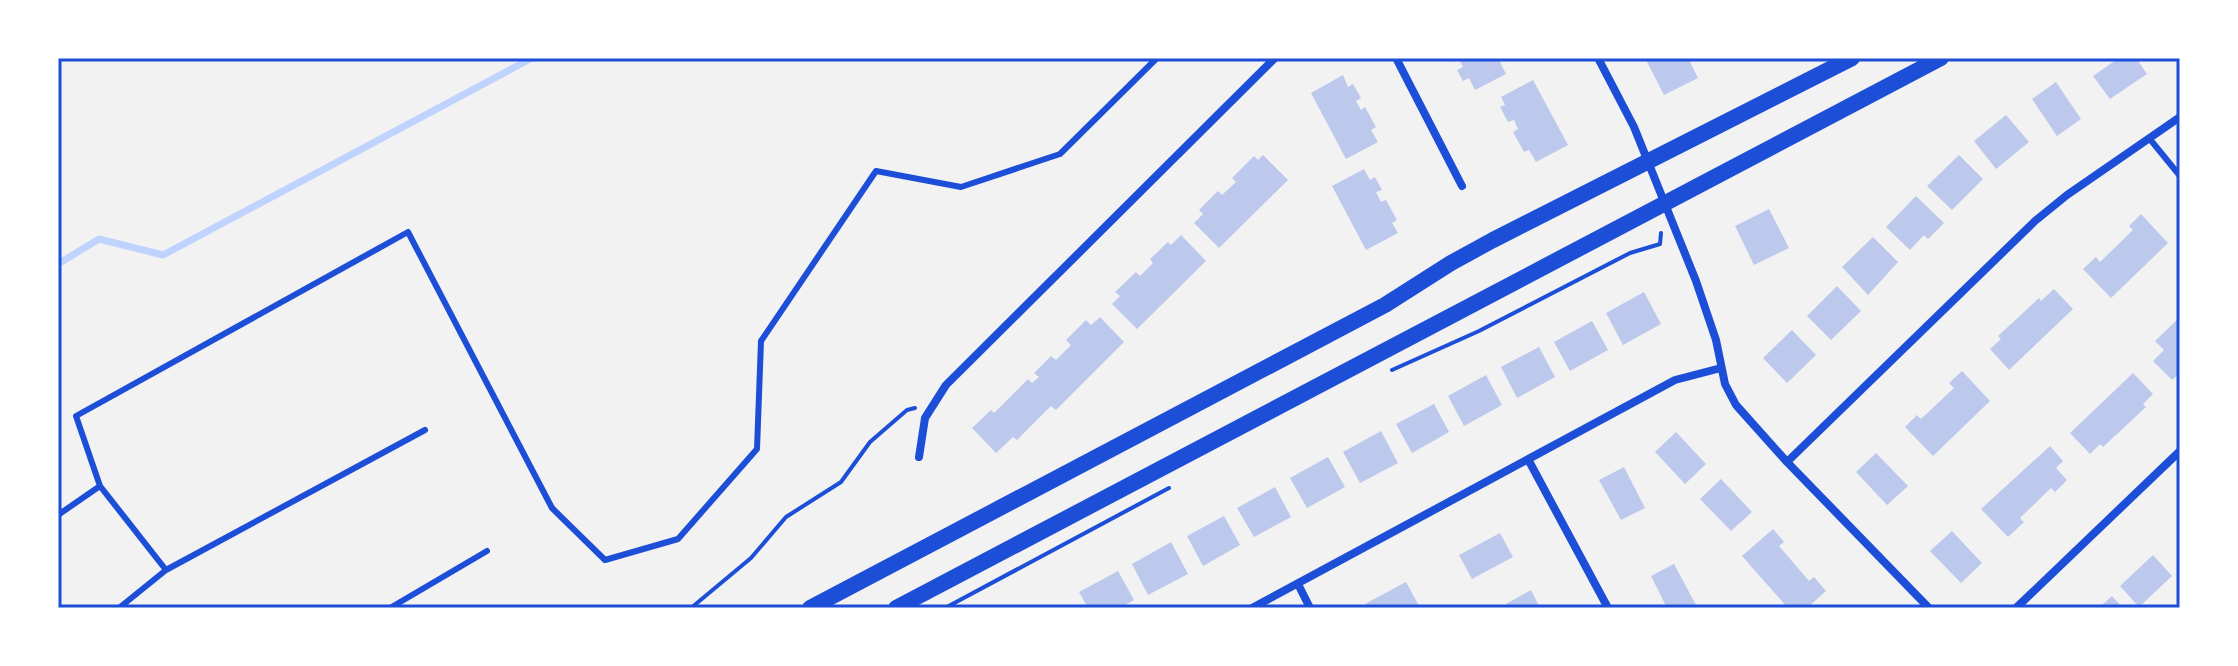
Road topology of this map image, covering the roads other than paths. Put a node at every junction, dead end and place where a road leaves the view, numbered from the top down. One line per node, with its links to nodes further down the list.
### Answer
1 (1157, 58): 19 (lane)
2 (1275, 58): 16 (street)
3 (1396, 58): 11 (street)
4 (1598, 58): 9 (street)
5 (1852, 58): 9 (main road)
6 (1941, 58): 12 (main road)
7 (2180, 117): 8 (street)
8 (2149, 138): 10 (lane); 18 (street)
9 (1646, 162): 12 (street); 26 (main road)
10 (2180, 176)
11 (1462, 186)
12 (1663, 205): 13 (street); 27 (main road)
13 (1721, 368): 17 (street); 18 (street)
14 (425, 430): 22 (lane)
15 (2180, 451): 32 (street)
16 (919, 457)
17 (1529, 461): 23 (street); 30 (street)
18 (1787, 462): 31 (street)
19 (100, 486): 20 (lane); 22 (lane)
20 (58, 515)
21 (487, 551): 25 (lane)
22 (166, 570): 24 (lane)
23 (1298, 584): 28 (street); 29 (street)
24 (119, 608)
25 (390, 608)
26 (810, 608)
27 (896, 608)
28 (1252, 608)
29 (1310, 608)
30 (1608, 608)
31 (1929, 608)
32 (2016, 608)

